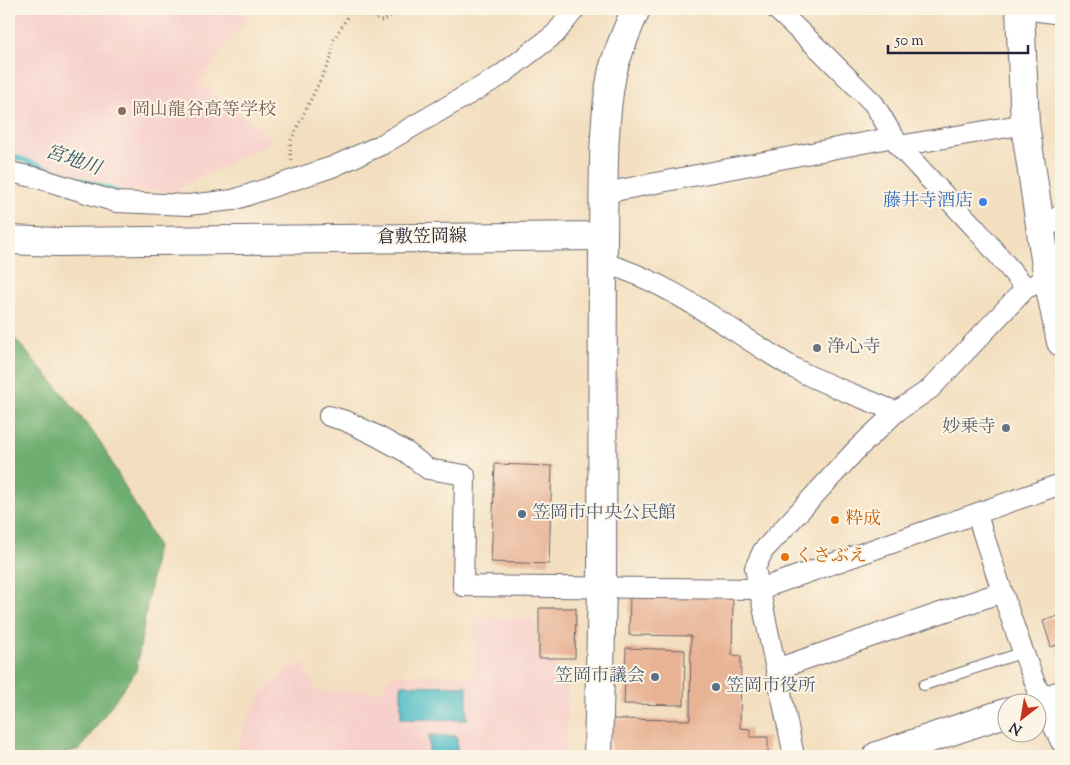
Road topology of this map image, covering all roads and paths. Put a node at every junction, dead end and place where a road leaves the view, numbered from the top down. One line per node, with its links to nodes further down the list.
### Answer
1 (358, 9): 2 (path); 12 (path)
2 (395, 9)
3 (575, 9): 12 (street)
4 (636, 9): 13 (street)
5 (776, 9): 10 (street)
6 (1020, 9): 9 (street)
7 (1024, 9): 8 (street)
8 (1061, 14)
9 (1025, 124): 10 (street); 15 (street)
10 (896, 142): 13 (street); 18 (street)
11 (9, 172): 12 (street)
12 (293, 181)
13 (604, 193): 17 (street)
14 (1061, 214): 15 (street)
15 (1040, 233): 18 (street)
16 (9, 240): 17 (street, 倉敷笠岡線)
17 (604, 250): 20 (street); 24 (street)
18 (1037, 283): 19 (street); 20 (street)
19 (1061, 342)
20 (896, 412): 25 (street)
21 (329, 416): 24 (street)
22 (1061, 484): 23 (street)
23 (977, 515): 25 (street); 26 (street)
24 (602, 588): 25 (street); 35 (street)
25 (760, 589): 28 (street)
26 (1002, 592): 27 (street); 28 (street)
27 (1024, 652): 29 (lane); 30 (street)
28 (776, 669): 36 (street)
29 (924, 685)
30 (1043, 692)
31 (1048, 703): 33 (street)
32 (998, 716): 34 (street)
33 (1061, 742)
34 (927, 748): 37 (street)
35 (598, 756)
36 (794, 756)
37 (877, 756)

